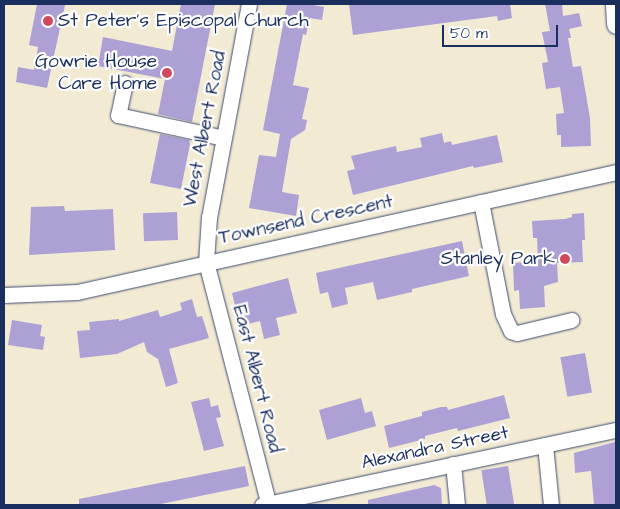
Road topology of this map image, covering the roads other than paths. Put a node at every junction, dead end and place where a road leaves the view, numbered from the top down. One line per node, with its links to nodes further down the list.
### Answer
1 (249, 4): 5 (street, West Albert Road)
2 (615, 4): 3 (main road)
3 (616, 24)
4 (125, 83): 5 (street)
5 (224, 138): 8 (street, West Albert Road)
6 (616, 172): 7 (street, Townsend Crescent)
7 (481, 202): 8 (street, Townsend Crescent); 10 (street)
8 (206, 262): 9 (street, Townsend Crescent); 14 (street, East Albert Road)
9 (4, 295)
10 (571, 320)
11 (616, 430): 12 (street, Alexandra Street)
12 (545, 445): 13 (street, Alexandra Street); 16 (street)
13 (453, 464): 14 (street, Alexandra Street); 15 (street)
14 (266, 505)
15 (457, 505)
16 (551, 505)

